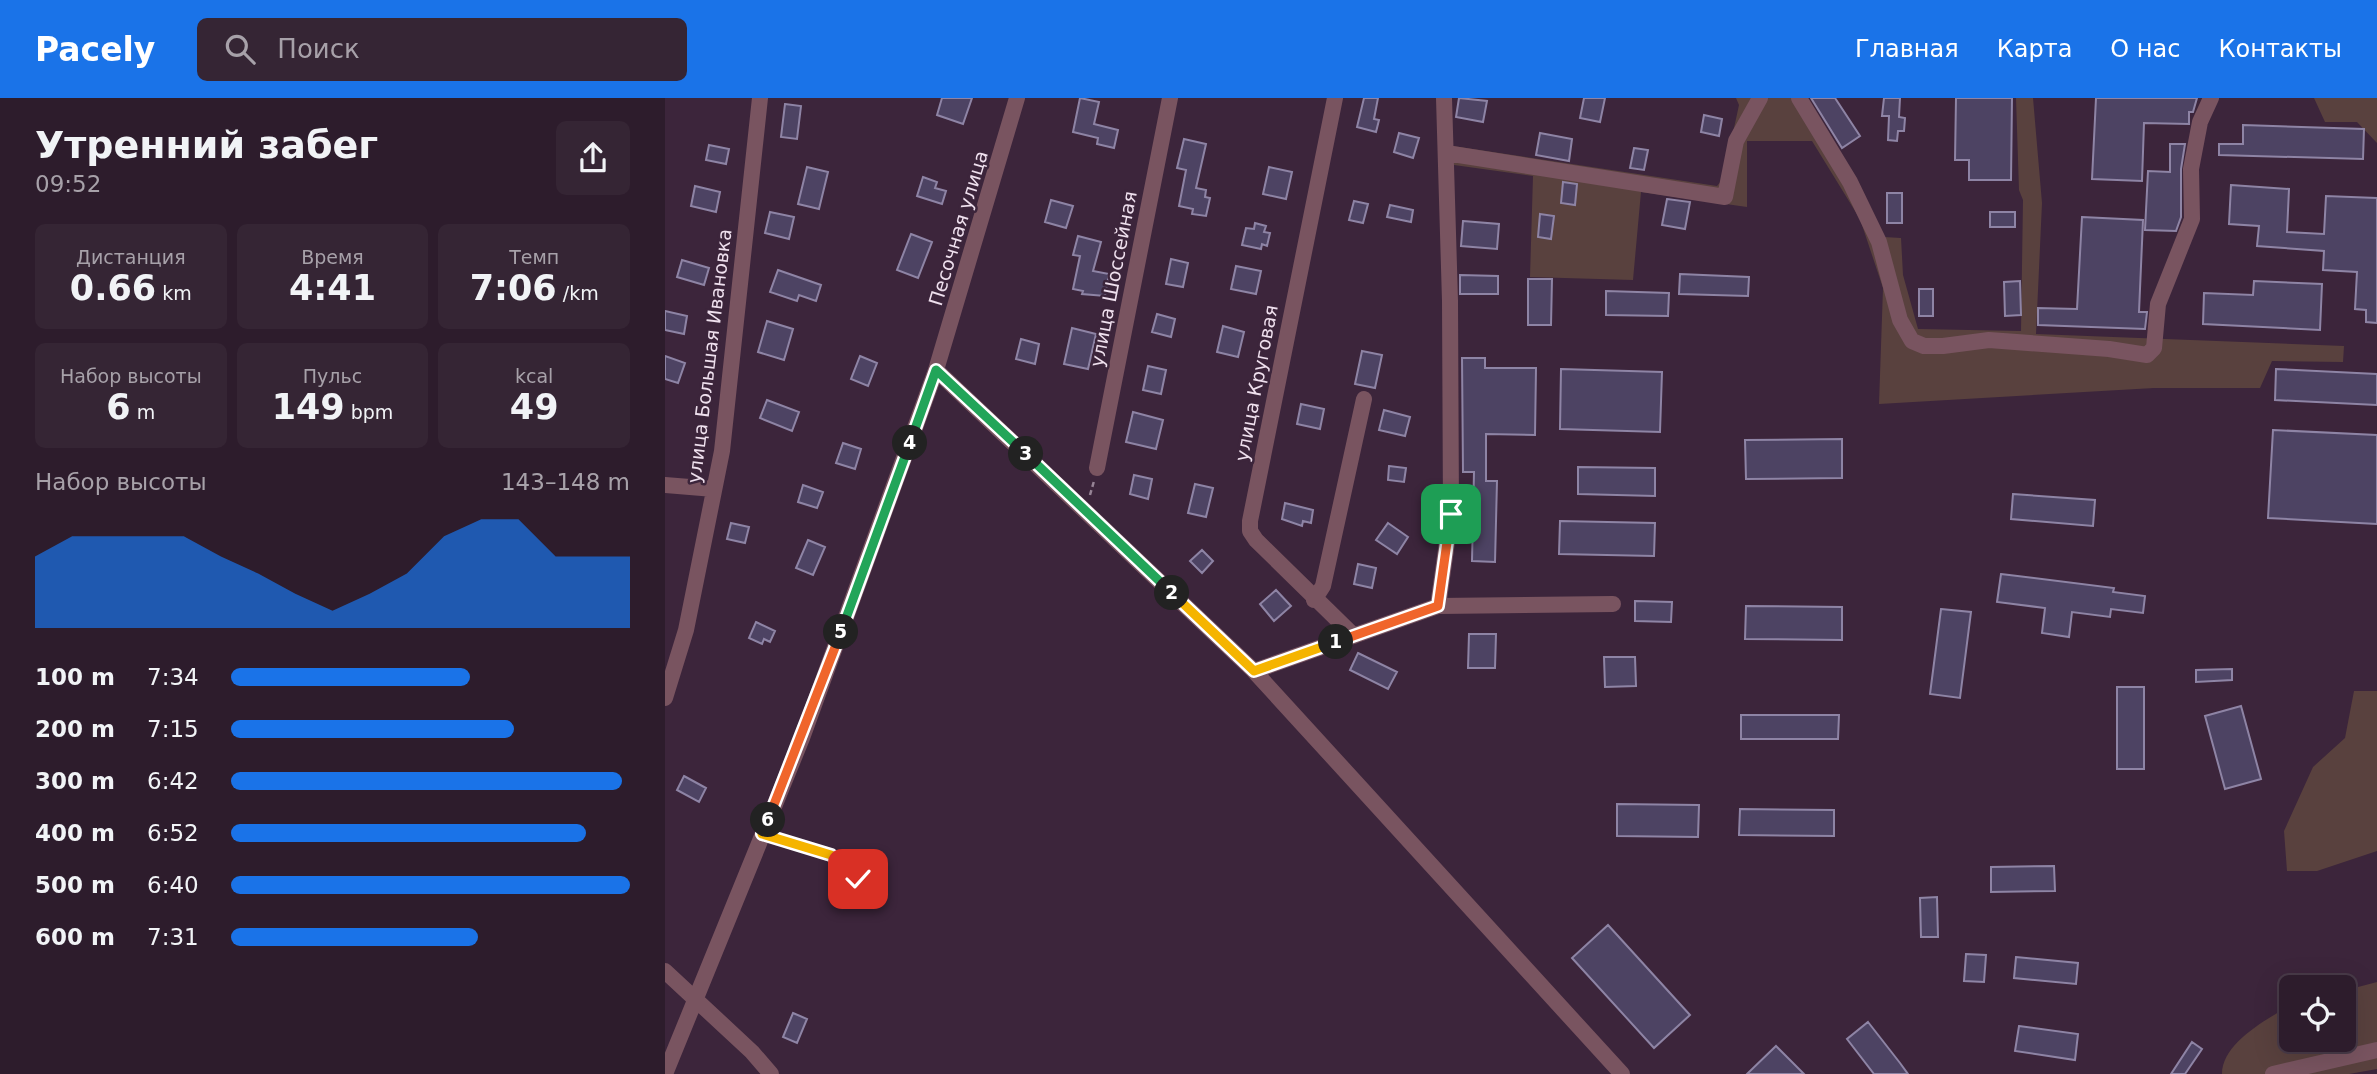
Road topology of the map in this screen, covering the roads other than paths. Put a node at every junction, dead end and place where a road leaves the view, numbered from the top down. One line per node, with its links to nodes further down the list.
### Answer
1 (760, 98): 14 (street, улица Большая Ивановка)
2 (1017, 98): 10 (street, Песочная улица)
3 (1170, 98): 12 (street, улица Шоссейная)
4 (1335, 98): 15 (street, улица Круговая)
5 (1444, 98): 9 (street)
6 (1760, 98): 9 (street)
7 (1799, 98): 8 (street)
8 (2210, 98)
9 (1445, 153): 17 (street)
10 (936, 370): 19 (street); 22 (street, Песочная улица)
11 (1364, 399): 15 (street)
12 (1097, 468)
13 (665, 485): 14 (street)
14 (714, 489): 20 (street, улица Большая Ивановка)
15 (1314, 600): 18 (street, улица Круговая)
16 (1613, 604): 17 (street)
17 (1438, 606): 18 (street)
18 (1354, 636): 19 (street)
19 (1254, 671): 26 (street)
20 (665, 698)
21 (665, 971): 22 (street)
22 (695, 1000): 24 (street, Песочная улица); 25 (street)
23 (2377, 1050): 27 (street)
24 (665, 1074)
25 (771, 1074)
26 (1622, 1074)
27 (2273, 1074)

